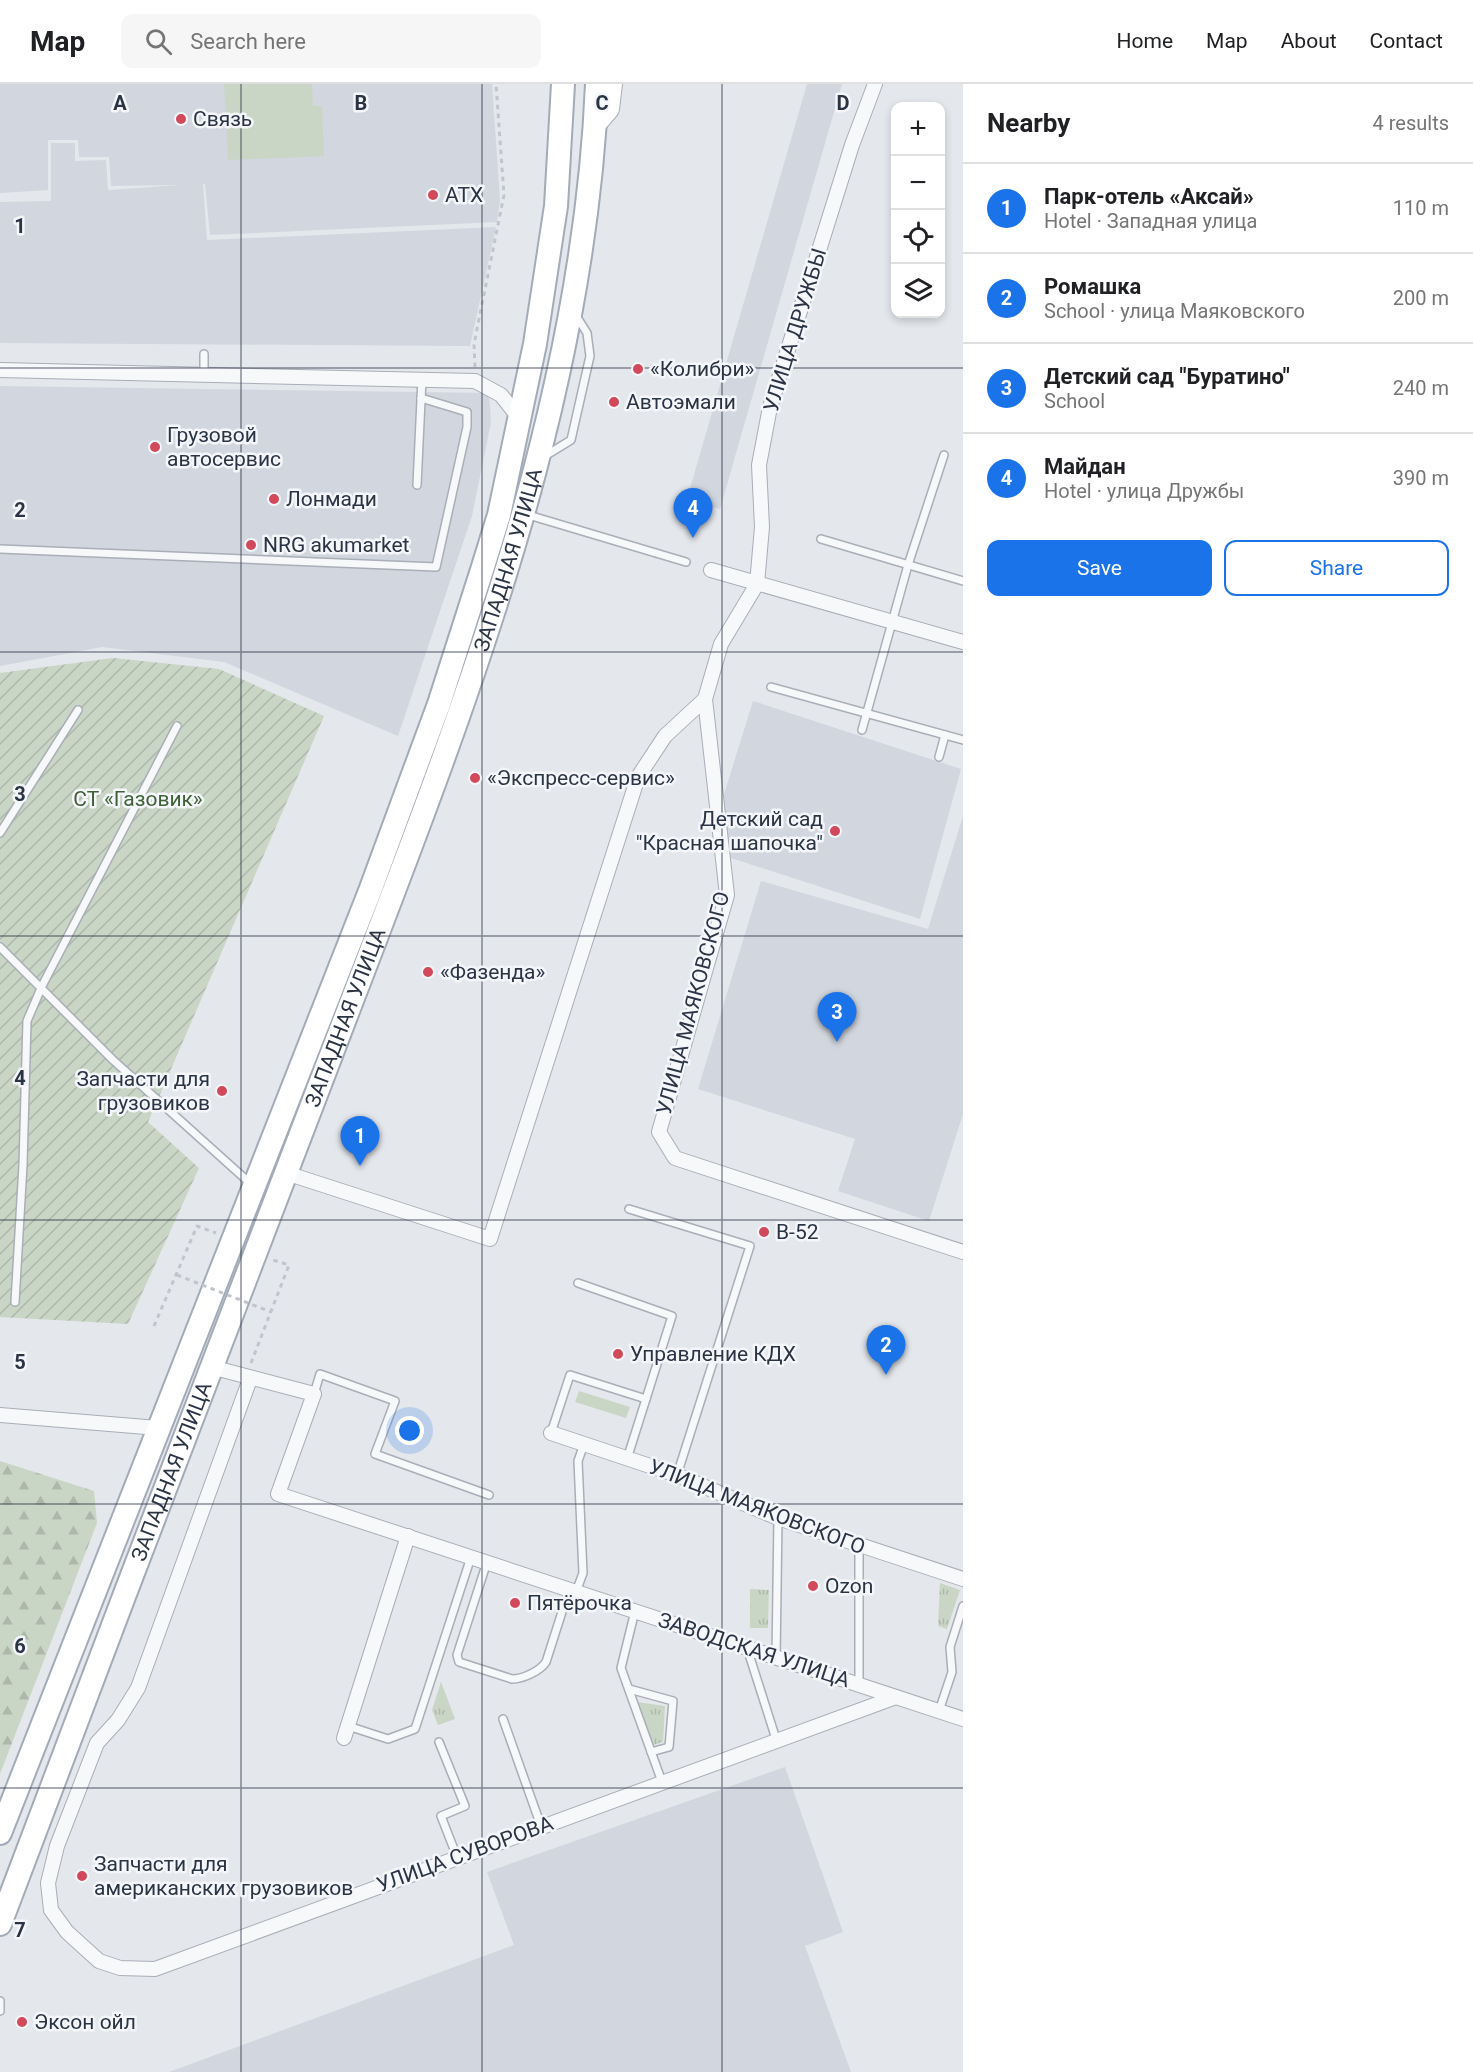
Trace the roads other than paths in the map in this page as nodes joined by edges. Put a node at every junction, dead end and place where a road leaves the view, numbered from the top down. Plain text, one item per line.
1 (563, 84) edge
2 (597, 84) edge
3 (612, 84) edge
4 (875, 84) edge
5 (596, 124) junction
6 (204, 354) dead end
7 (0, 370) edge
8 (204, 374) junction
9 (422, 379) junction
10 (421, 398) junction
11 (519, 418) junction
12 (944, 455) dead end
13 (417, 485) dead end
14 (525, 514) junction
15 (821, 539) dead end
16 (0, 549) edge
17 (686, 562) dead end
18 (908, 565) junction
19 (711, 570) dead end
20 (963, 580) edge
21 (757, 584) junction
22 (892, 622) junction
23 (963, 642) edge
24 (771, 687) dead end
25 (705, 699) junction
26 (78, 710) dead end
27 (866, 713) junction
28 (177, 726) dead end
29 (861, 730) dead end
30 (945, 735) junction
31 (963, 740) edge
32 (939, 757) dead end
33 (0, 832) edge
34 (0, 946) edge
35 (42, 986) junction
36 (286, 1173) junction
37 (255, 1188) junction
38 (629, 1209) dead end
39 (963, 1252) edge
40 (578, 1283) dead end
41 (15, 1302) dead end
42 (211, 1367) junction
43 (250, 1379) junction
44 (314, 1394) junction
45 (646, 1399) junction
46 (0, 1415) edge
47 (158, 1428) junction
48 (551, 1433) joint
49 (584, 1444) junction
50 (627, 1459) junction
51 (677, 1475) junction
52 (489, 1495) dead end
53 (778, 1518) junction
54 (408, 1536) junction
55 (859, 1546) junction
56 (471, 1557) junction
57 (487, 1562) junction
58 (963, 1579) edge
59 (573, 1591) junction
60 (963, 1606) edge
61 (635, 1611) junction
62 (747, 1648) junction
63 (776, 1658) junction
64 (859, 1685) junction
65 (628, 1689) junction
66 (896, 1697) junction
67 (939, 1711) junction
68 (503, 1719) dead end
69 (963, 1719) edge
70 (346, 1732) joint
71 (776, 1739) junction
72 (439, 1742) dead end
73 (651, 1752) junction
74 (662, 1782) junction
75 (541, 1826) junction
76 (0, 1833) edge
77 (457, 1857) junction
78 (51, 1910) joint
79 (0, 1924) edge
80 (0, 2001) edge
81 (0, 2011) edge

1 - 11 main road, ЗАПАДНАЯ УЛИЦА
2 - 5 main road, ЗАПАДНАЯ УЛИЦА
3 - 5 street
4 - 21 street, УЛИЦА ДРУЖБЫ
5 - 14 main road, ЗАПАДНАЯ УЛИЦА
6 - 8 lane
7 - 8 street
8 - 9 street
9 - 10 lane
9 - 11 street
10 - 13 lane
10 - 16 lane
11 - 37 main road, ЗАПАДНАЯ УЛИЦА
12 - 18 lane
14 - 17 lane
14 - 36 main road, ЗАПАДНАЯ УЛИЦА
15 - 18 lane
18 - 20 lane
18 - 22 lane
19 - 21 street
21 - 22 street
21 - 25 street, УЛИЦА ДРУЖБЫ
22 - 23 street
22 - 27 lane
24 - 27 lane
25 - 36 street
25 - 39 street, УЛИЦА МАЯКОВСКОГО
26 - 33 lane
27 - 29 lane
27 - 30 lane
28 - 35 lane
30 - 31 lane
30 - 32 lane
34 - 35 lane
35 - 37 lane
35 - 41 lane
36 - 42 main road, ЗАПАДНАЯ УЛИЦА
37 - 47 main road, ЗАПАДНАЯ УЛИЦА
38 - 51 lane
40 - 45 lane
42 - 43 street
42 - 79 main road, ЗАПАДНАЯ УЛИЦА
43 - 44 street
43 - 78 street, ЗАПАДНАЯ УЛИЦА
44 - 52 lane
44 - 54 street, ЗАВОДСКАЯ УЛИЦА
45 - 48 lane
45 - 50 lane
46 - 47 street
47 - 76 main road, ЗАПАДНАЯ УЛИЦА
48 - 49 street, УЛИЦА МАЯКОВСКОГО
49 - 50 street, УЛИЦА МАЯКОВСКОГО
49 - 59 lane
50 - 51 street, УЛИЦА МАЯКОВСКОГО
51 - 53 street, УЛИЦА МАЯКОВСКОГО
53 - 55 street, УЛИЦА МАЯКОВСКОГО
53 - 63 lane
54 - 56 street, ЗАВОДСКАЯ УЛИЦА
54 - 70 street
55 - 58 street, УЛИЦА МАЯКОВСКОГО
55 - 64 lane
56 - 57 street, ЗАВОДСКАЯ УЛИЦА
56 - 70 lane
57 - 59 street, ЗАВОДСКАЯ УЛИЦА
57 - 59 lane
59 - 61 street, ЗАВОДСКАЯ УЛИЦА
60 - 67 lane
61 - 62 street, ЗАВОДСКАЯ УЛИЦА
61 - 65 lane
62 - 63 street, ЗАВОДСКАЯ УЛИЦА
62 - 71 lane
63 - 64 street, ЗАВОДСКАЯ УЛИЦА
64 - 66 street, ЗАВОДСКАЯ УЛИЦА
65 - 73 lane
65 - 73 lane
66 - 67 street, ЗАВОДСКАЯ УЛИЦА
66 - 71 street, УЛИЦА СУВОРОВА
67 - 69 street, ЗАВОДСКАЯ УЛИЦА
68 - 75 lane
71 - 74 street, УЛИЦА СУВОРОВА
72 - 77 lane
73 - 74 lane
74 - 75 street, УЛИЦА СУВОРОВА
75 - 77 street, УЛИЦА СУВОРОВА
77 - 78 street, УЛИЦА СУВОРОВА
80 - 81 lane

